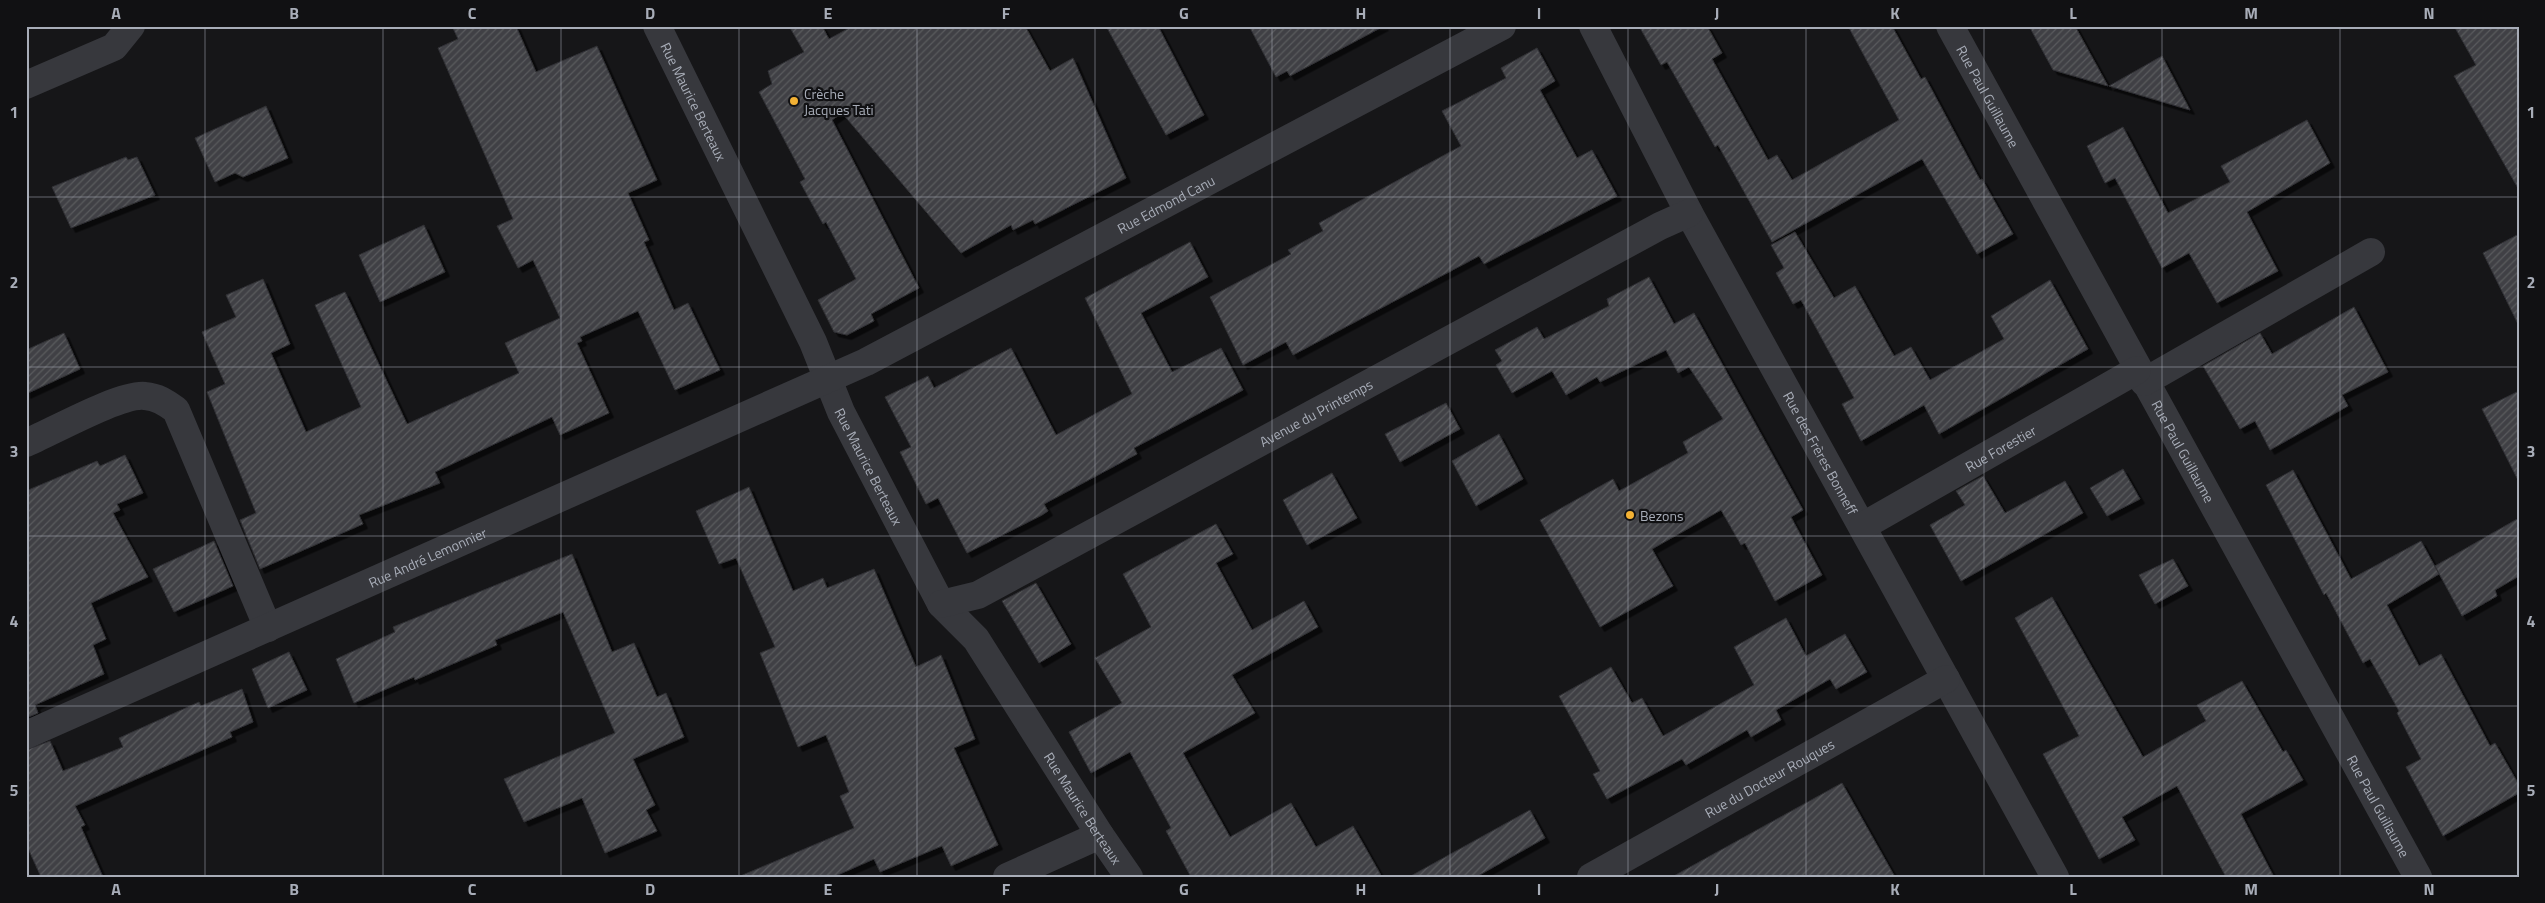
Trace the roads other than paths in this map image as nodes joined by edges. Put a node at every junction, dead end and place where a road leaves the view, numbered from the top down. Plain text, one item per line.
1 (131, 26) edge
2 (657, 26) edge
3 (1502, 26) edge
4 (1592, 26) edge
5 (1950, 26) edge
6 (26, 86) edge
7 (1689, 213) junction
8 (2371, 252) dead end
9 (2140, 376) junction
10 (828, 380) junction
11 (26, 443) edge
12 (1863, 526) junction
13 (941, 604) junction
14 (268, 628) junction
15 (1946, 679) junction
16 (26, 735) edge
17 (1100, 835) junction
18 (1007, 877) edge
19 (1129, 877) edge
20 (1590, 877) edge
21 (2055, 877) edge
22 (2418, 877) edge

1 - 6 street
2 - 10 street, Rue Maurice Berteaux
3 - 10 street, Rue Edmond Canu
4 - 7 street, Rue des Frères Bonneff
5 - 9 street, Rue Paul Guillaume
7 - 12 street, Rue des Frères Bonneff
7 - 13 street, Avenue du Printemps
8 - 9 street, Rue Forestier
9 - 12 street, Rue Forestier
9 - 22 street, Rue Paul Guillaume
10 - 13 street, Rue Maurice Berteaux
10 - 14 street, Rue André Lemonnier
11 - 14 street
12 - 15 street, Rue des Frères Bonneff
13 - 17 street, Rue Maurice Berteaux
14 - 16 street, Rue André Lemonnier
15 - 20 street, Rue du Docteur Rouques
15 - 21 street, Rue des Frères Bonneff
17 - 18 street
17 - 19 street, Rue Maurice Berteaux

